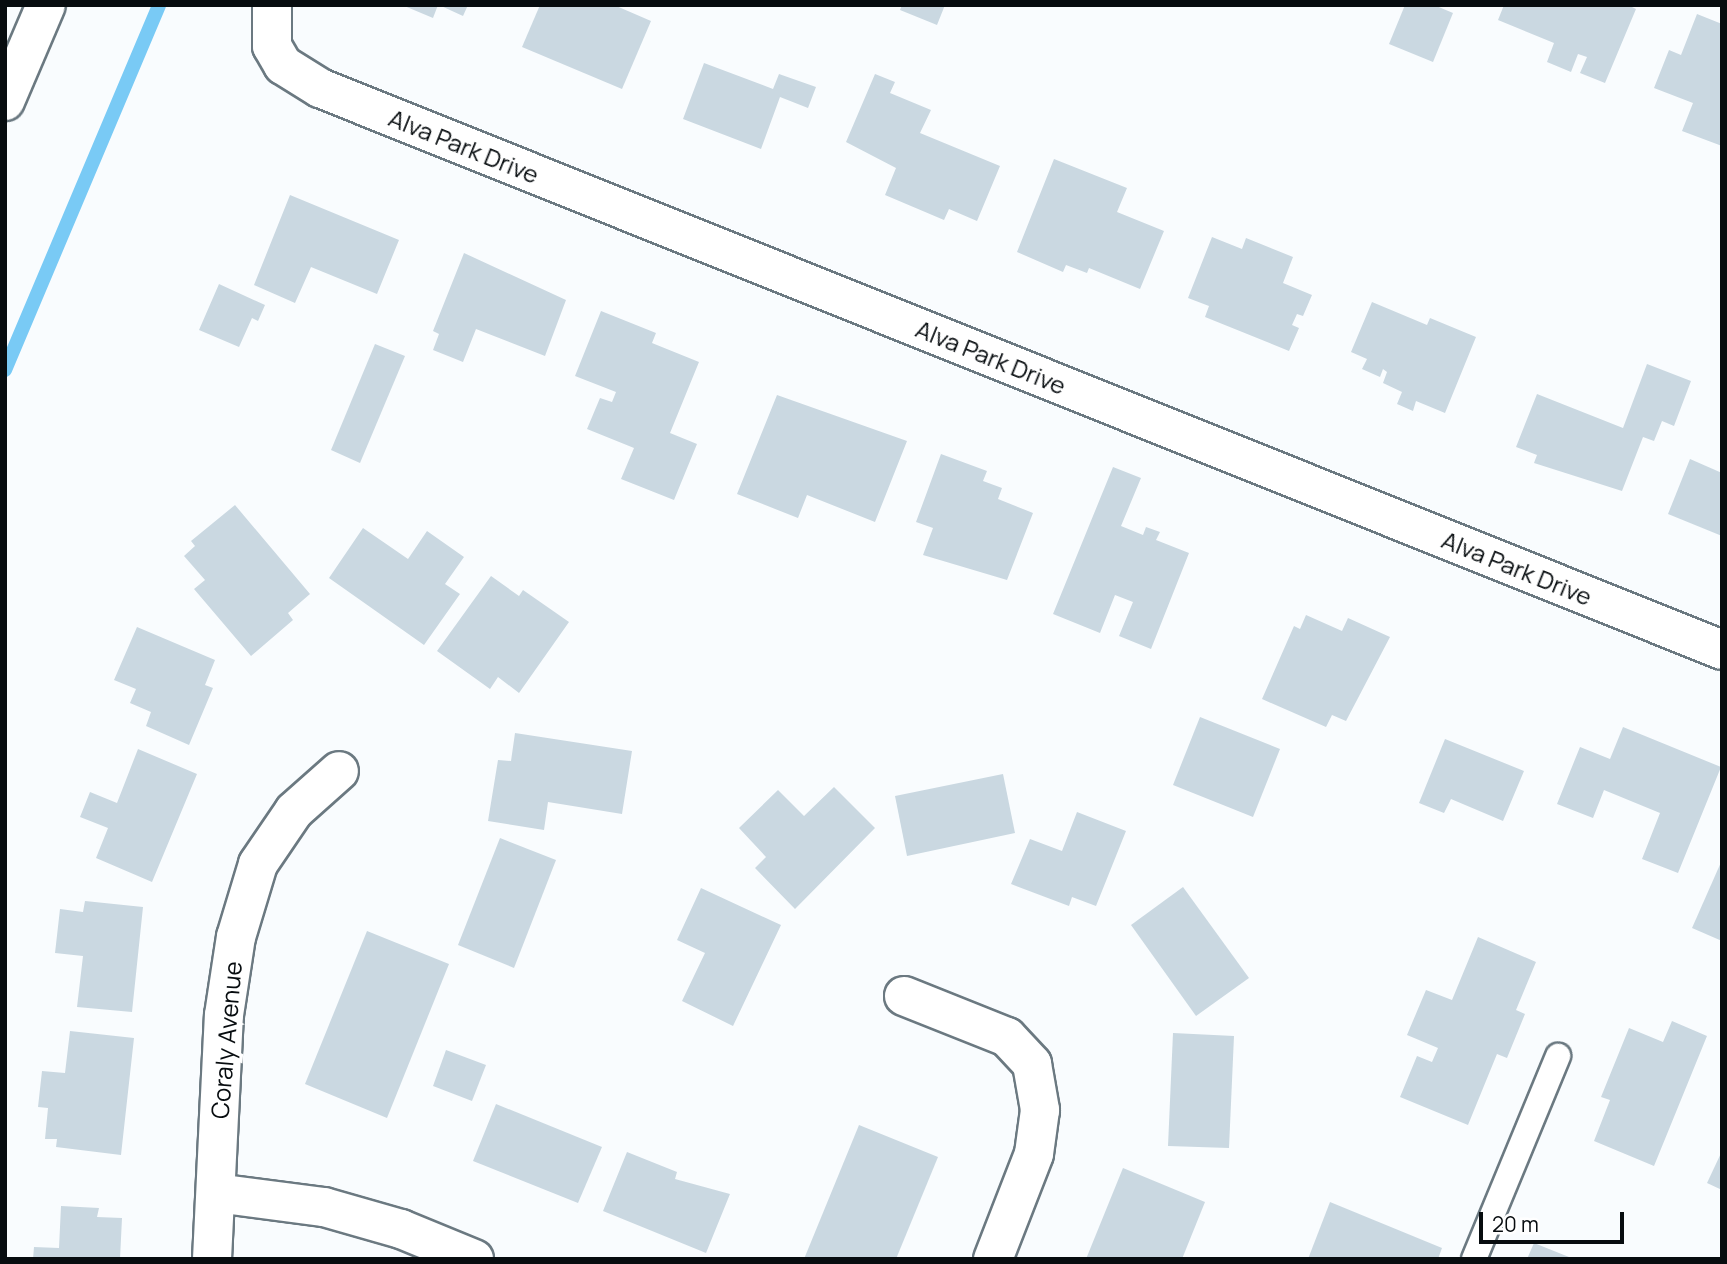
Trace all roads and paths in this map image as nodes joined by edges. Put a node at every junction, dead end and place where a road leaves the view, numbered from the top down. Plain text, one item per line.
1 (46, 5) edge
2 (272, 5) edge
3 (5, 101) edge
4 (1722, 650) edge
5 (339, 771) dead end
6 (904, 996) dead end
7 (1558, 1056) dead end
8 (216, 1193) junction
9 (212, 1259) edge
10 (474, 1259) edge
11 (993, 1259) edge
12 (1474, 1259) edge

1 - 3 street
2 - 4 street, Alva Park Drive
5 - 8 street, Coraly Avenue
6 - 11 street
7 - 12 lane
8 - 9 street, Coraly Avenue
8 - 10 street

